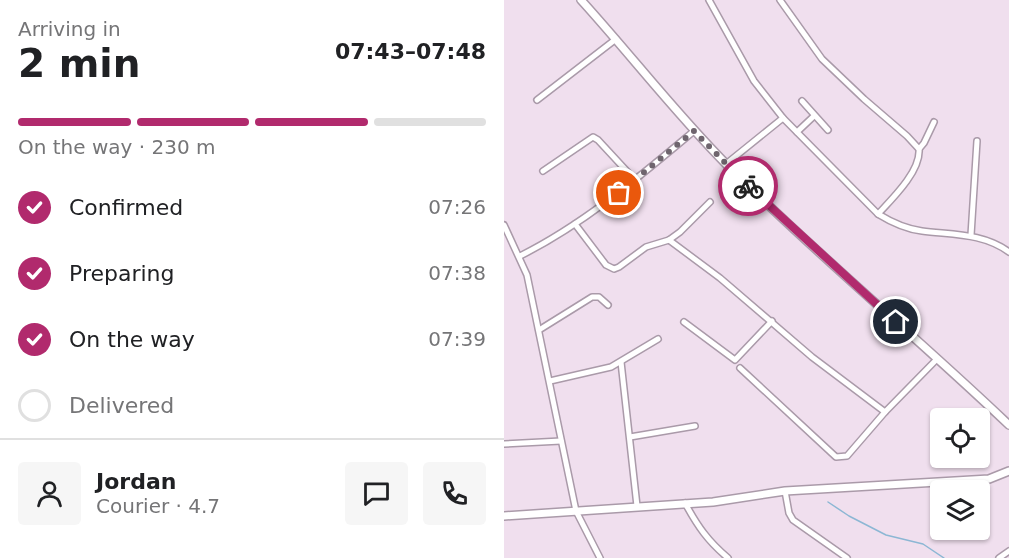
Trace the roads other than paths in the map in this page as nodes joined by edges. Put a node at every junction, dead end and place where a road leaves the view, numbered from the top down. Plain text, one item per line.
1 (581, 0) edge
2 (709, 0) edge
3 (780, 0) edge
4 (616, 39) junction
5 (537, 100) dead end
6 (802, 101) dead end
7 (814, 116) junction
8 (783, 118) junction
9 (934, 122) dead end
10 (828, 130) dead end
11 (694, 131) junction
12 (797, 132) junction
13 (977, 141) dead end
14 (919, 149) junction
15 (726, 164) junction
16 (543, 171) dead end
17 (635, 180) junction
18 (710, 202) dead end
19 (878, 214) junction
20 (575, 224) junction
21 (504, 225) edge
22 (970, 235) junction
23 (669, 240) junction
24 (1009, 252) edge
25 (520, 256) junction
26 (608, 305) dead end
27 (772, 321) junction
28 (684, 322) dead end
29 (539, 330) junction
30 (658, 339) dead end
31 (937, 359) junction
32 (621, 362) junction
33 (740, 368) dead end
34 (550, 381) junction
35 (885, 412) junction
36 (1009, 425) edge
37 (695, 426) dead end
38 (630, 437) junction
39 (561, 441) junction
40 (504, 444) edge
41 (1009, 471) edge
42 (785, 491) junction
43 (685, 503) junction
44 (637, 506) junction
45 (576, 511) junction
46 (504, 516) edge
47 (1009, 550) edge
48 (600, 558) edge
49 (728, 558) edge
50 (847, 558) edge
51 (999, 558) edge

1 - 4 main road
2 - 8 street
3 - 14 street
4 - 5 street
4 - 11 main road
6 - 7 street
7 - 10 street
7 - 12 street
8 - 12 street
8 - 15 street
9 - 14 street
11 - 15 main road
11 - 17 street
12 - 19 street
13 - 22 street
14 - 19 street
15 - 31 main road
16 - 17 street
17 - 20 street
18 - 23 street
19 - 22 street
20 - 23 street
20 - 25 street
21 - 25 street
22 - 24 street
23 - 27 street
25 - 29 street
26 - 29 street
27 - 28 street
27 - 35 street
29 - 34 street
30 - 32 street
31 - 35 street
31 - 36 main road
32 - 34 street
32 - 38 street
33 - 35 street
34 - 39 street
37 - 38 street
38 - 44 street
39 - 40 street
39 - 45 street
41 - 42 main road
42 - 43 main road
42 - 50 street
43 - 44 main road
43 - 49 street
44 - 45 main road
45 - 46 main road
45 - 48 street
47 - 51 street

